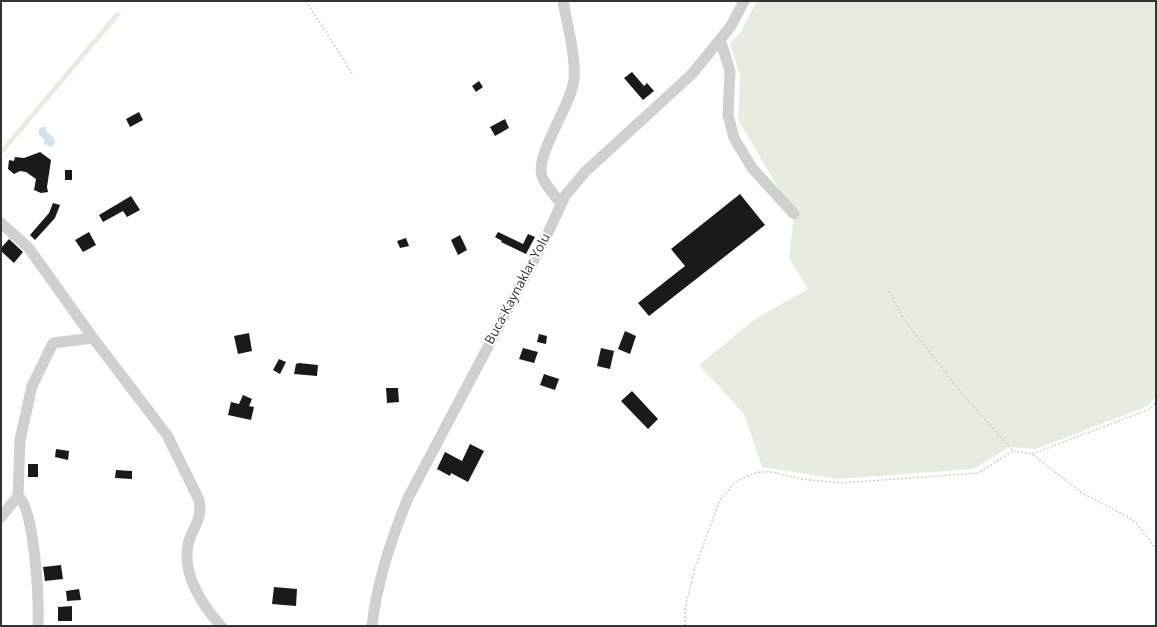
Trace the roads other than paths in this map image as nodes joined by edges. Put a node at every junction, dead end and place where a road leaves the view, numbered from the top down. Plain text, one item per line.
1 (563, 1) edge
2 (744, 1) edge
3 (720, 39) junction
4 (561, 204) junction
5 (794, 214) dead end
6 (1, 223) edge
7 (93, 338) junction
8 (18, 496) junction
9 (1, 517) edge
10 (38, 626) edge
11 (221, 626) edge
12 (372, 626) edge

1 - 4 street
2 - 3 street, Buca-Kaynaklar Yolu
3 - 4 street, Buca-Kaynaklar Yolu
3 - 5 street
4 - 12 street, Buca-Kaynaklar Yolu
6 - 7 street
7 - 8 street
7 - 11 street
8 - 9 street
8 - 10 street

